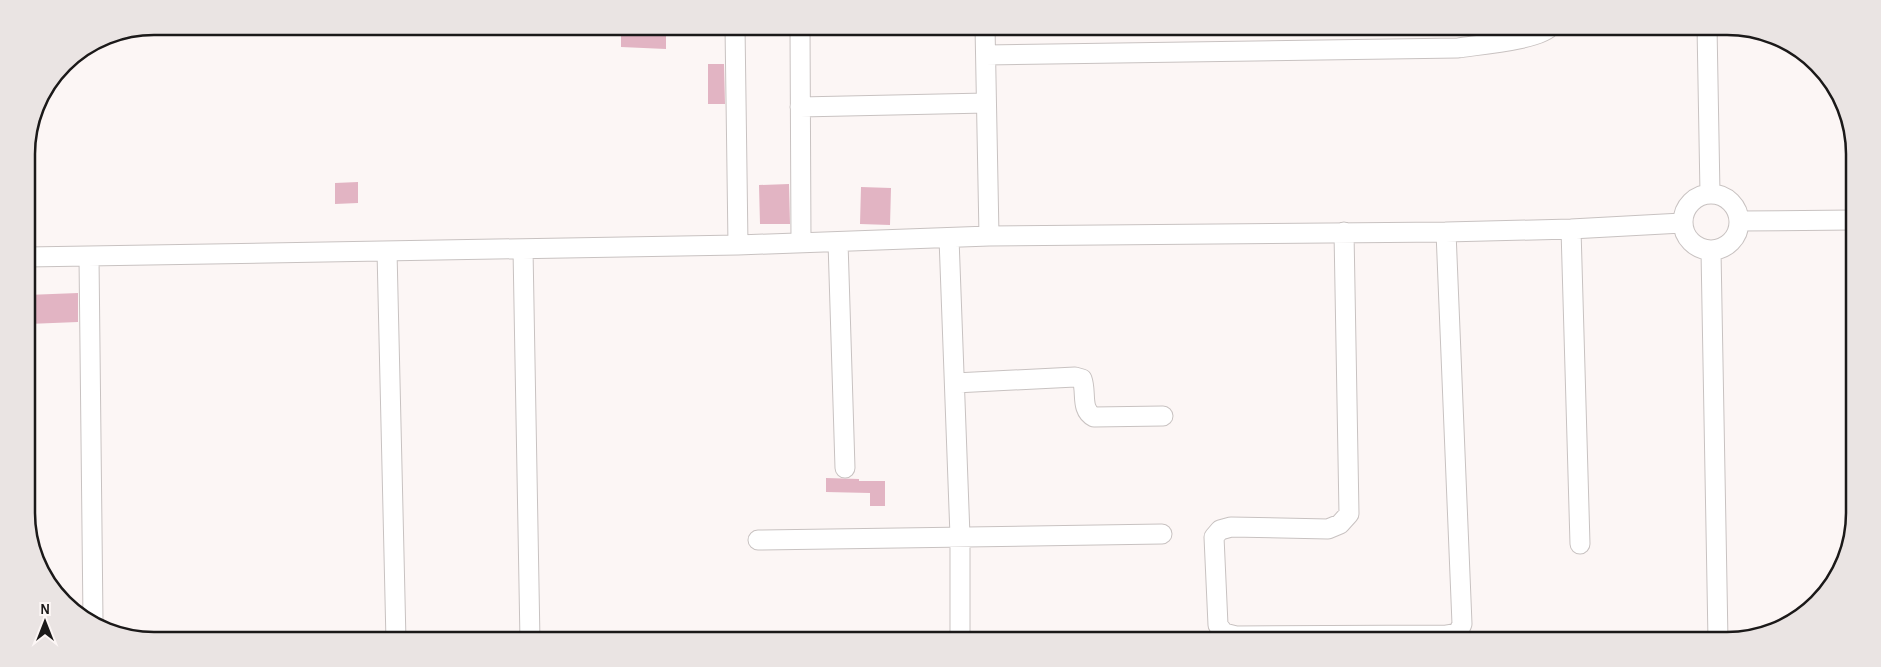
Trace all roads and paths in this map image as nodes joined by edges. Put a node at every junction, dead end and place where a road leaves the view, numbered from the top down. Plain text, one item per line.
1 (735, 35) edge
2 (800, 35) edge
3 (985, 35) edge
4 (1534, 35) edge
5 (1707, 35) edge
6 (986, 55) junction
7 (986, 103) junction
8 (800, 107) junction
9 (1710, 194) junction
10 (1739, 220) junction
11 (1846, 220) edge
12 (1682, 223) junction
13 (1571, 229) junction
14 (1344, 232) junction
15 (1446, 232) junction
16 (989, 236) junction
17 (949, 238) junction
18 (801, 242) junction
19 (838, 242) junction
20 (738, 245) junction
21 (523, 249) junction
22 (387, 251) junction
23 (1711, 251) junction
24 (89, 257) junction
25 (35, 258) edge
26 (955, 383) junction
27 (1163, 416) dead end
28 (845, 468) dead end
29 (1162, 534) dead end
30 (960, 536) junction
31 (758, 540) dead end
32 (1580, 544) dead end
33 (93, 615) edge
34 (396, 632) edge
35 (530, 632) edge
36 (960, 632) edge
37 (1223, 632) edge
38 (1458, 632) edge
39 (1718, 632) edge

1 - 20 street
2 - 8 street
3 - 6 street
4 - 6 street
5 - 9 street
6 - 7 street
7 - 8 street
7 - 16 street
8 - 18 street
9 - 10 street
9 - 12 street
10 - 11 street
10 - 23 street
12 - 13 street
12 - 23 street
13 - 15 street
13 - 32 street
14 - 15 street
14 - 16 street
14 - 37 street
15 - 38 street
16 - 17 street
17 - 19 street
17 - 26 street
18 - 19 street
18 - 20 street
19 - 28 street
20 - 21 street
21 - 22 street
21 - 35 street
22 - 24 street
22 - 34 street
23 - 39 street
24 - 25 street
24 - 33 street
26 - 27 street
26 - 30 street
29 - 30 street
30 - 31 street
30 - 36 street

